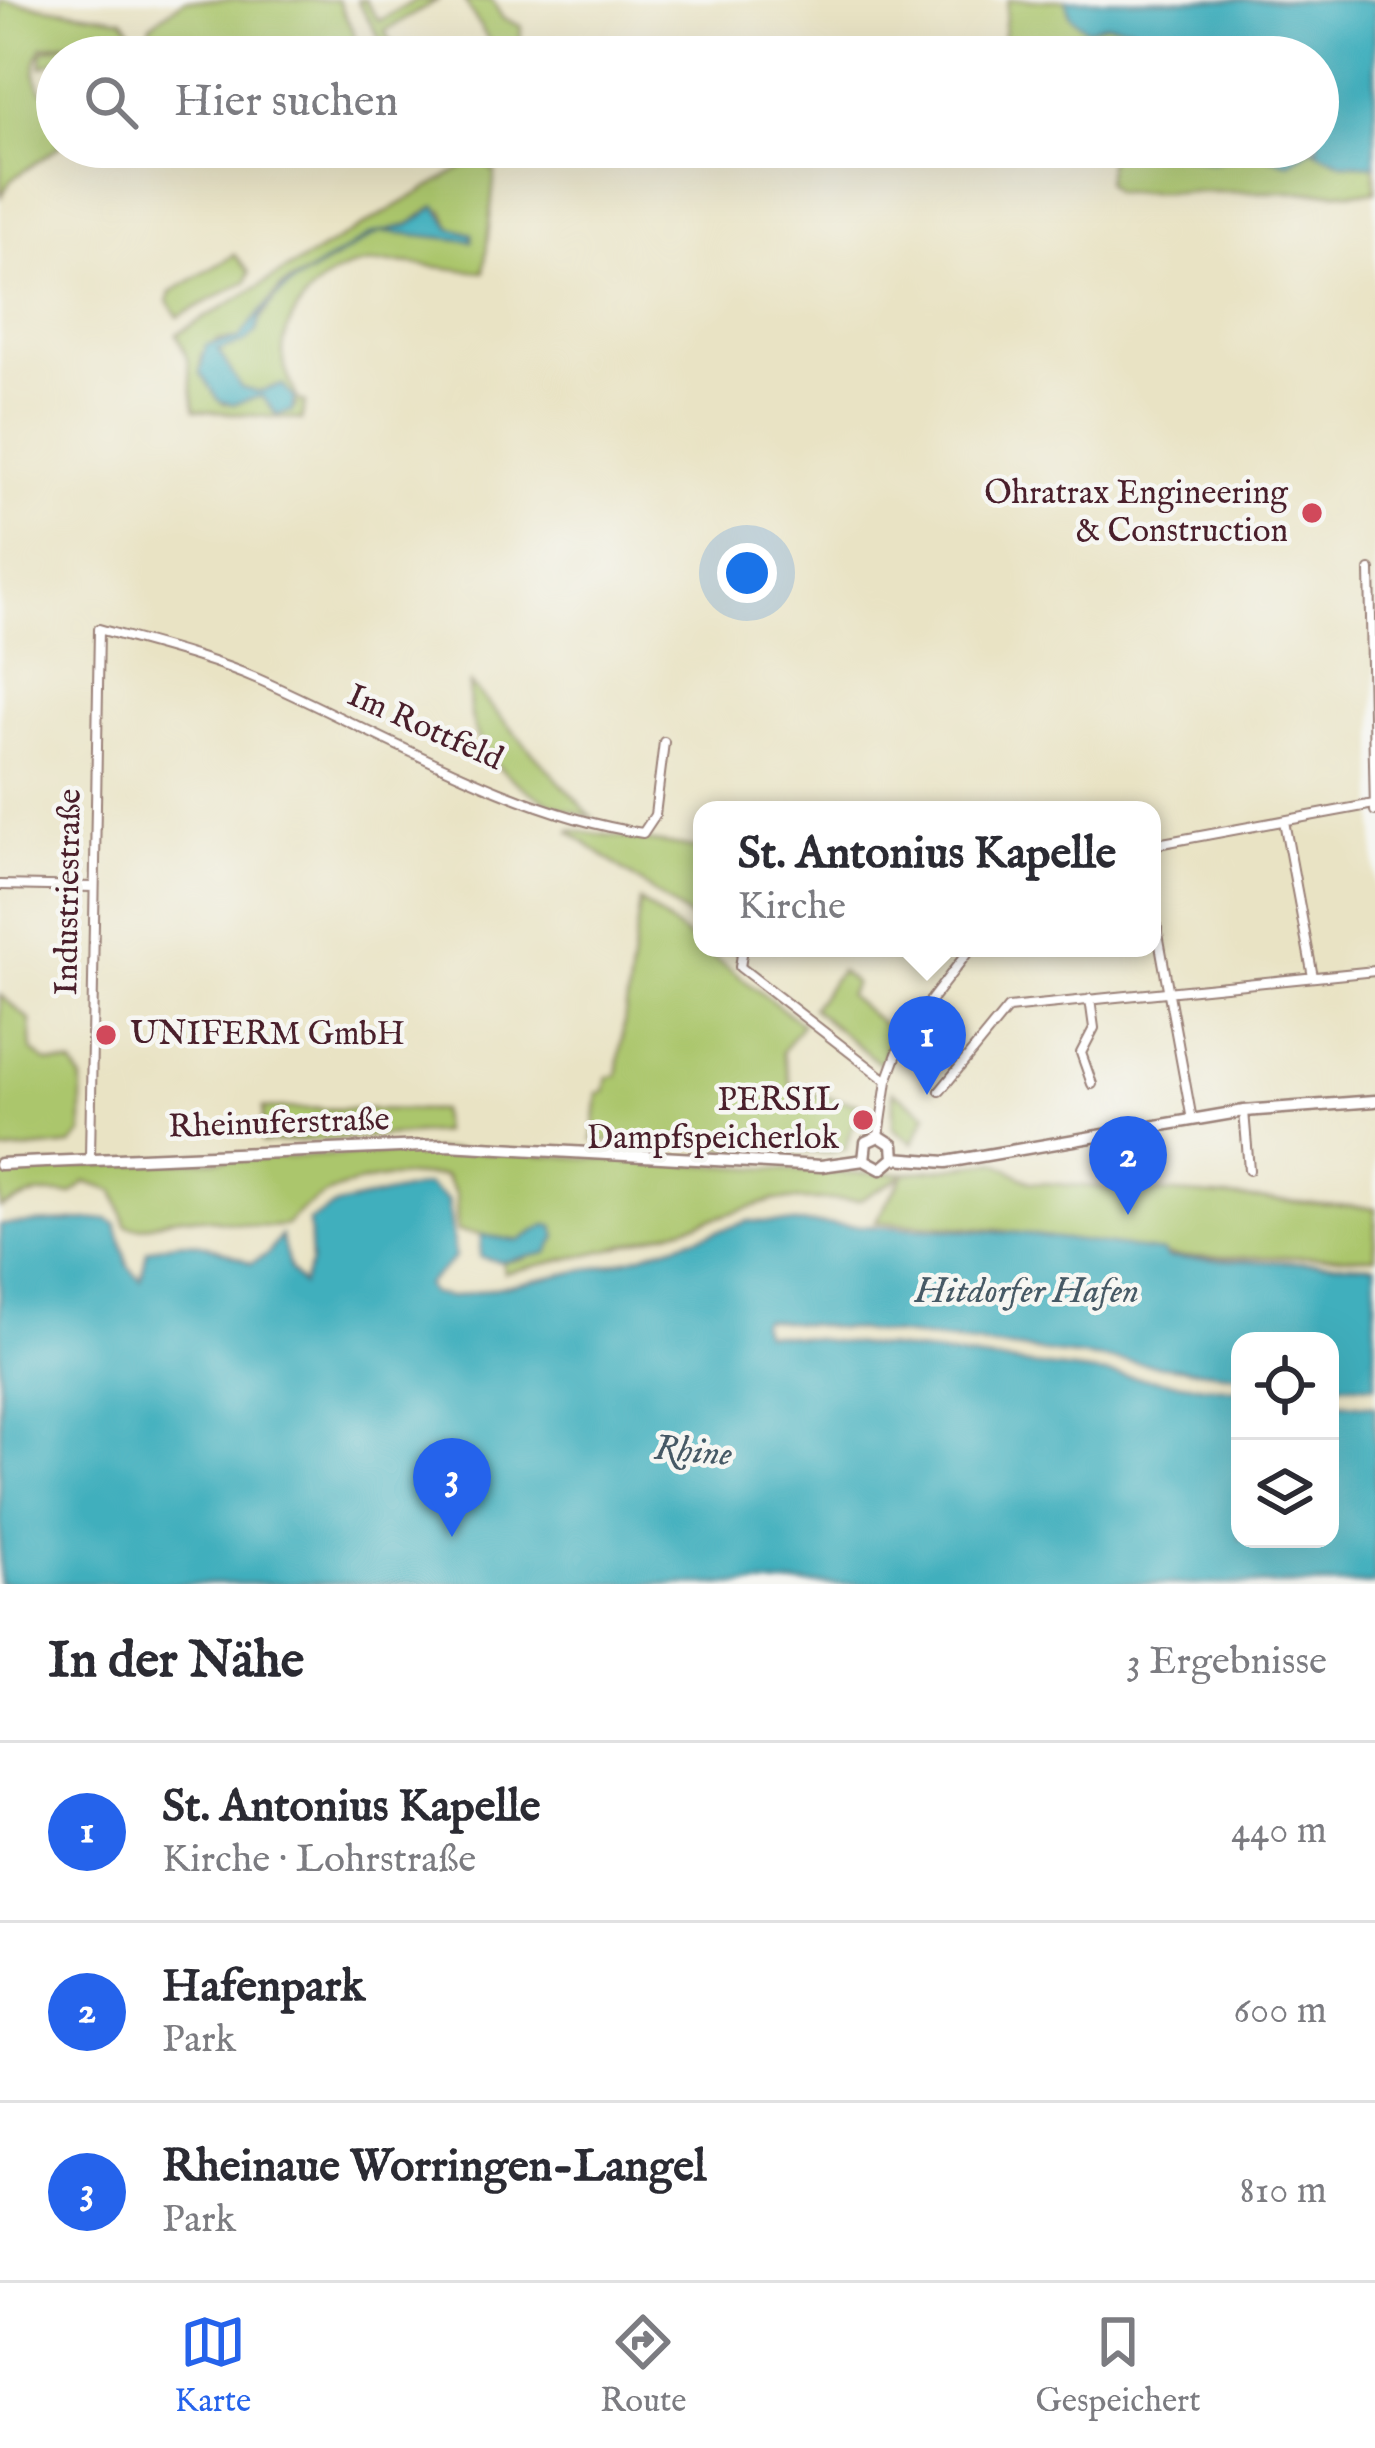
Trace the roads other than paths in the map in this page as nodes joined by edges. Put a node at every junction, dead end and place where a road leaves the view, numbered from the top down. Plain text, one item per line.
1 (1370, 570) dead end
2 (1373, 619) edge
3 (99, 628) joint
4 (664, 742) dead end
5 (1375, 806) edge
6 (1284, 821) junction
7 (1161, 843) edge
8 (0, 885) edge
9 (94, 887) junction
10 (1161, 953) edge
11 (741, 957) edge
12 (963, 957) edge
13 (1375, 971) edge
14 (1313, 977) junction
15 (1168, 992) junction
16 (1090, 999) junction
17 (887, 1081) junction
18 (1091, 1084) dead end
19 (940, 1091) dead end
20 (1375, 1101) edge
21 (1244, 1112) junction
22 (1192, 1120) junction
23 (879, 1136) junction
24 (91, 1157) junction
25 (894, 1158) junction
26 (864, 1160) junction
27 (0, 1164) edge
28 (1249, 1170) dead end

1 - 2 street
2 - 5 street
3 - 4 street, Im Rottfeld
3 - 9 street, Industriestraße
5 - 6 street
6 - 7 street
6 - 14 street
8 - 9 street
9 - 24 street, Industriestraße
10 - 15 street
11 - 17 street
12 - 17 street
13 - 14 street
14 - 15 street
15 - 16 street
15 - 22 street
16 - 18 street
16 - 19 street
17 - 23 street
20 - 21 street
21 - 22 street
21 - 28 street
22 - 25 street
23 - 25 street
23 - 26 street
24 - 26 street, Rheinuferstraße
24 - 27 street, Rheinuferstraße
25 - 26 street

